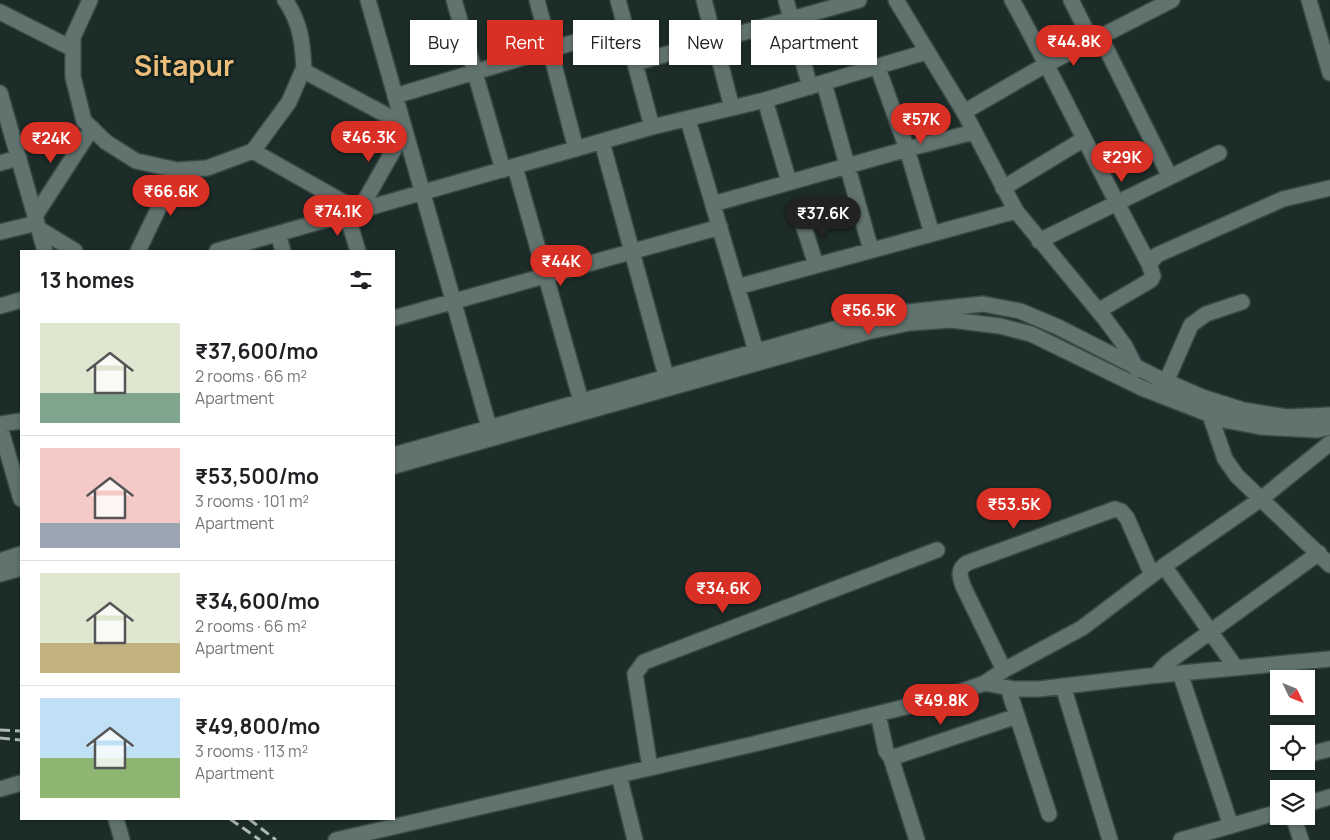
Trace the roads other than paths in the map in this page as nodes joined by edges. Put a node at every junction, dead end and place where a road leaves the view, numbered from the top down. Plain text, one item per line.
1 (90, 0) edge
2 (284, 0) edge
3 (368, 0) edge
4 (454, 0) edge
5 (537, 0) edge
6 (704, 0) edge
7 (786, 0) edge
8 (859, 0) edge
9 (1012, 0) edge
10 (1071, 0) edge
11 (1172, 0) edge
12 (1308, 0) edge
13 (621, 1) edge
14 (903, 2) edge
15 (0, 12) edge
16 (792, 18) junction
17 (542, 20) edge
18 (624, 20) edge
19 (710, 20) edge
20 (741, 33) edge
21 (1096, 38) junction
22 (73, 49) junction
23 (926, 52) junction
24 (1047, 64) junction
25 (499, 65) edge
26 (554, 65) edge
27 (636, 65) edge
28 (722, 65) edge
29 (878, 68) junction
30 (304, 71) junction
31 (475, 72) junction
32 (1330, 73) edge
33 (817, 85) junction
34 (0, 94) edge
35 (395, 96) junction
36 (764, 100) junction
37 (732, 108) junction
38 (964, 112) junction
39 (688, 120) junction
40 (404, 127) junction
41 (652, 127) junction
42 (92, 128) junction
43 (974, 132) junction
44 (1084, 139) junction
45 (602, 142) junction
46 (576, 149) junction
47 (906, 149) junction
48 (253, 151) junction
49 (1219, 153) dead end
50 (19, 158) junction
51 (0, 163) edge
52 (847, 166) junction
53 (509, 169) junction
54 (177, 170) junction
55 (1170, 176) junction
56 (789, 182) junction
57 (1003, 188) junction
58 (1330, 188) edge
59 (424, 194) junction
60 (1116, 203) junction
61 (713, 204) junction
62 (1016, 211) junction
63 (353, 213) junction
64 (802, 221) dead end
65 (37, 223) junction
66 (720, 227) junction
67 (0, 232) edge
68 (278, 234) junction
69 (932, 234) junction
70 (1039, 241) junction
71 (45, 250) edge
72 (74, 250) edge
73 (138, 250) edge
74 (221, 250) edge
75 (282, 250) edge
76 (358, 250) edge
77 (871, 250) junction
78 (632, 251) junction
79 (1149, 264) junction
80 (816, 266) junction
81 (546, 276) junction
82 (737, 287) junction
83 (20, 300) edge
84 (454, 301) junction
85 (1242, 302) dead end
86 (0, 306) edge
87 (1098, 311) junction
88 (395, 318) edge
89 (756, 351) junction
90 (1137, 368) junction
91 (666, 376) junction
92 (1142, 388) junction
93 (1164, 388) junction
94 (581, 401) junction
95 (1210, 407) junction
96 (1330, 415) edge
97 (20, 420) edge
98 (0, 426) edge
99 (489, 427) junction
100 (1330, 427) edge
101 (1327, 448) edge
102 (395, 455) edge
103 (395, 455) edge
104 (20, 496) edge
105 (1261, 499) junction
106 (937, 550) dead end
107 (1319, 553) junction
108 (20, 554) edge
109 (0, 560) edge
110 (1330, 565) edge
111 (20, 568) edge
112 (1158, 571) junction
113 (0, 574) edge
114 (1211, 632) junction
115 (1330, 659) edge
116 (1236, 668) junction
117 (1004, 670) junction
118 (1180, 673) junction
119 (1156, 675) junction
120 (985, 683) junction
121 (1063, 686) junction
122 (1008, 688) junction
123 (878, 714) junction
124 (1017, 716) junction
125 (1330, 749) edge
126 (1315, 753) edge
127 (892, 758) junction
128 (650, 768) junction
129 (619, 776) junction
130 (20, 783) edge
131 (0, 788) edge
132 (1330, 798) edge
133 (1315, 802) edge
134 (1049, 814) dead end
135 (1270, 815) edge
136 (116, 820) edge
137 (1297, 825) edge
138 (1231, 826) junction
139 (122, 840) edge
140 (336, 840) edge
141 (635, 840) edge
142 (917, 840) edge
143 (1110, 840) edge
144 (1181, 840) edge
145 (1301, 840) edge

1 - 22 street
2 - 30 street
3 - 35 street
4 - 31 street
5 - 17 street
6 - 19 street
7 - 16 street
8 - 16 street
9 - 24 street
10 - 21 street
11 - 21 street
12 - 32 street
13 - 18 street
14 - 23 street
15 - 22 street
16 - 20 street
16 - 33 street
21 - 24 street
21 - 55 street
22 - 42 street
23 - 29 street
23 - 38 street
24 - 38 street
24 - 44 street
25 - 31 street
26 - 46 street
27 - 41 street
28 - 37 street
29 - 33 street
29 - 47 street
30 - 40 street
30 - 48 street
31 - 35 street
31 - 53 street
33 - 36 street
33 - 52 street
34 - 50 street
35 - 40 street
36 - 37 street
36 - 56 street
37 - 39 street
38 - 43 street
39 - 41 street
39 - 61 street
40 - 59 street
40 - 63 street
41 - 45 street
42 - 54 street
42 - 65 street
43 - 47 street
43 - 57 street
44 - 57 street
44 - 60 street
45 - 46 street
45 - 78 street
46 - 53 street
47 - 52 street
47 - 69 street
48 - 54 street
48 - 63 street
49 - 55 street
50 - 51 street
50 - 65 street
52 - 56 street
52 - 77 street
53 - 59 street
53 - 81 street
54 - 73 street
55 - 60 street
56 - 61 street
57 - 62 street
58 - 79 street
59 - 63 street
59 - 84 street
60 - 70 street
60 - 79 street
61 - 66 street
62 - 69 street
62 - 70 street
63 - 68 street
63 - 76 street
64 - 80 street
65 - 67 street
65 - 71 street
65 - 72 street
66 - 78 street
66 - 82 street
68 - 74 street
68 - 75 street
69 - 77 street
70 - 87 street
77 - 80 street
78 - 81 street
78 - 91 street
79 - 87 street
80 - 82 street
81 - 84 street
81 - 94 street
82 - 89 street
83 - 86 street
84 - 88 street
84 - 99 street
85 - 93 street
87 - 90 street
89 - 90 street
89 - 91 street
90 - 92 street
90 - 93 street
91 - 94 street
92 - 93 street
92 - 103 street
93 - 95 street
94 - 99 street
95 - 96 street
95 - 100 street
95 - 105 street
97 - 98 street
98 - 104 street
99 - 102 street
101 - 105 street
105 - 107 street
105 - 112 street
106 - 128 street
107 - 110 street
107 - 114 street
108 - 109 street
111 - 113 street
112 - 114 street
112 - 117 street
112 - 117 street
114 - 116 street
114 - 119 street
115 - 116 street
116 - 118 street
117 - 120 street
118 - 119 street
118 - 138 street
119 - 121 street
120 - 122 street
120 - 123 street
121 - 122 street
121 - 143 street
122 - 124 street
123 - 127 street
123 - 128 street
124 - 127 street
124 - 134 street
125 - 126 street
127 - 142 street
128 - 129 street
129 - 140 street
129 - 141 street
130 - 131 street
132 - 133 street
135 - 138 street
136 - 139 street
137 - 145 street
138 - 144 street

